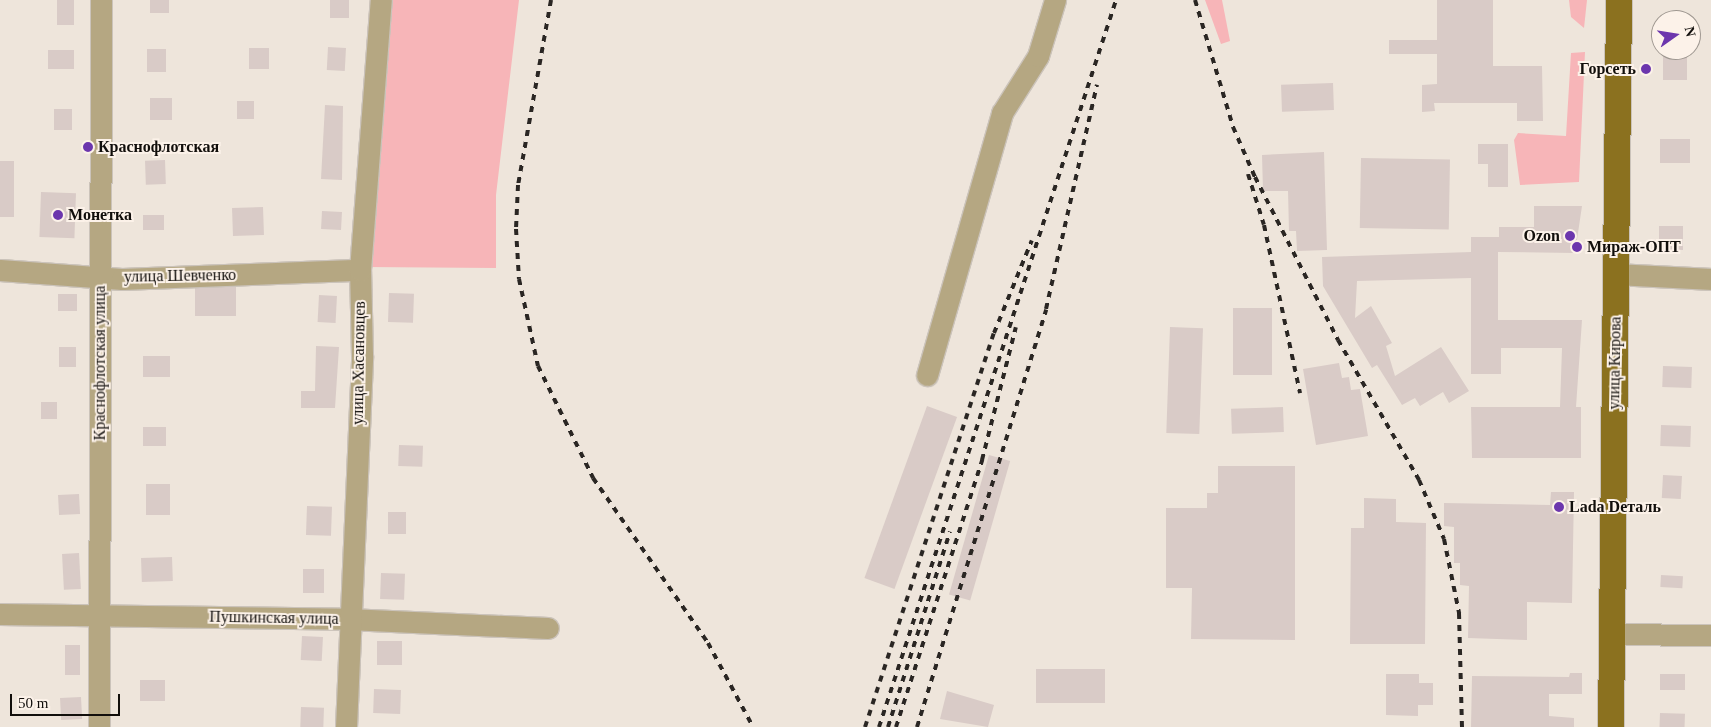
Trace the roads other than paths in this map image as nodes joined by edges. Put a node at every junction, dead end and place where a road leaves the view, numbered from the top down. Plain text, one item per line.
1 (101, 0) edge
2 (381, 0) edge
3 (1055, 0) edge
4 (1619, 0) edge
5 (0, 270) edge
6 (360, 270) junction
7 (100, 274) junction
8 (1616, 274) junction
9 (1711, 279) edge
10 (927, 375) dead end
11 (0, 614) edge
12 (99, 617) junction
13 (348, 619) junction
14 (548, 628) dead end
15 (1612, 634) junction
16 (1711, 635) edge
17 (99, 727) edge
18 (346, 727) edge
19 (1611, 727) edge

1 - 7 street, Краснофлотская улица
2 - 6 street, улица Хасановцев
3 - 10 street
4 - 8 main road, улица Кирова
5 - 7 street, улица Шевченко
6 - 7 street, улица Шевченко
6 - 13 street, улица Хасановцев
7 - 12 street, Краснофлотская улица
8 - 9 street
8 - 15 main road, улица Кирова
11 - 12 street, Пушкинская улица
12 - 13 street, Пушкинская улица
12 - 17 street, Краснофлотская улица
13 - 14 street, Пушкинская улица
13 - 18 street, улица Хасановцев
15 - 16 street
15 - 19 main road, улица Кирова

